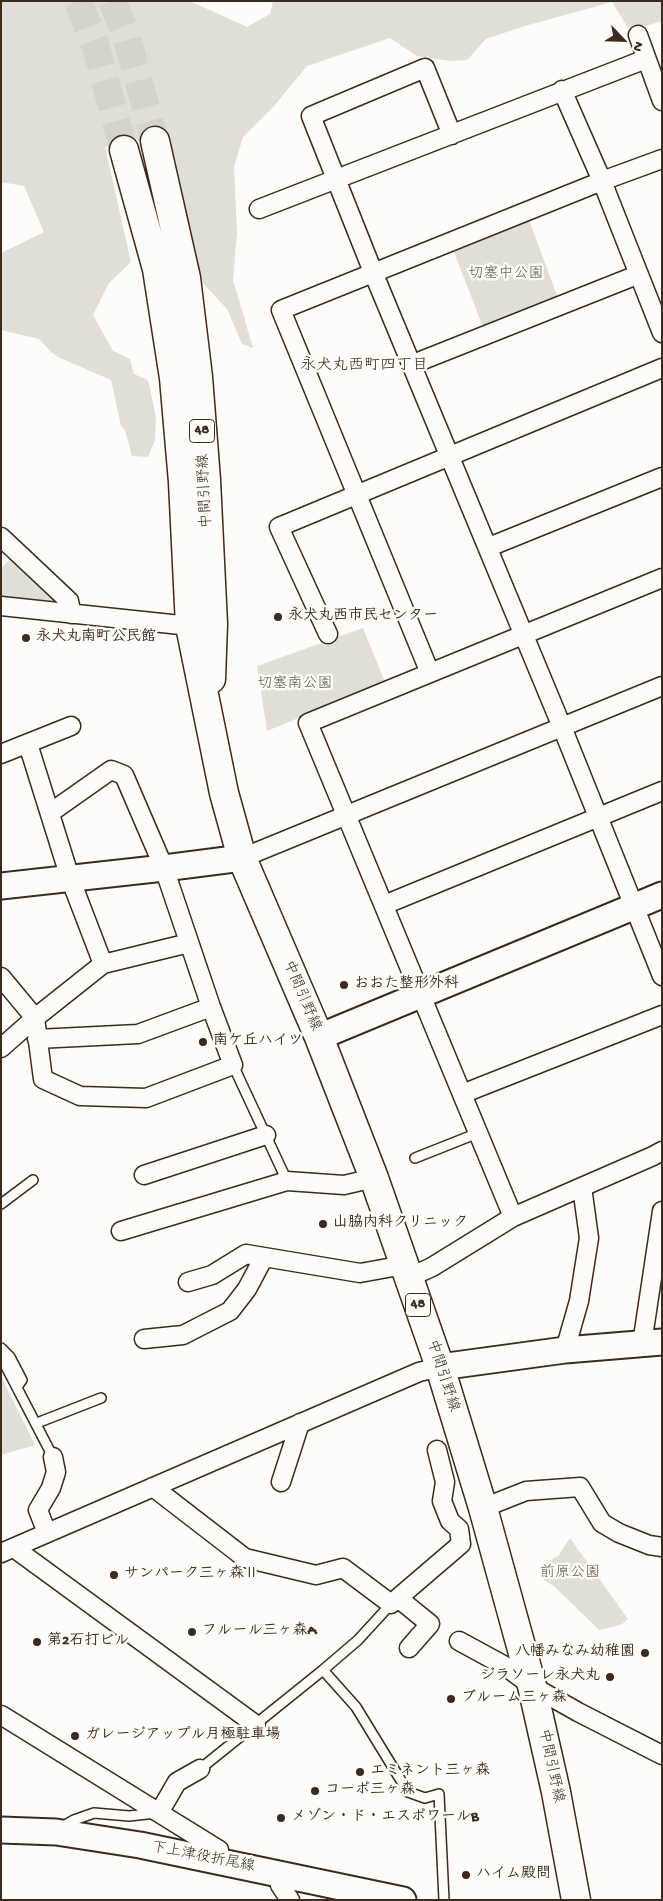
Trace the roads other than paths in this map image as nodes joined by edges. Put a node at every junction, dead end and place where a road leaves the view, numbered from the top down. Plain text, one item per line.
1 (638, 35) dead end
2 (653, 66) edge
3 (562, 90) junction
4 (662, 101) edge
5 (452, 135) junction
6 (155, 140) tunnel mouth
7 (124, 150) tunnel mouth
8 (662, 160) edge
9 (336, 180) junction
10 (602, 181) junction
11 (259, 209) dead end
12 (373, 272) junction
13 (637, 275) junction
14 (662, 333) edge
15 (412, 364) junction
16 (662, 368) edge
17 (450, 456) junction
18 (662, 477) edge
19 (358, 495) junction
20 (1, 537) edge
21 (489, 547) junction
22 (662, 578) edge
23 (1, 606) edge
24 (72, 614) junction
25 (190, 626) junction
26 (328, 634) dead end
27 (524, 634) junction
28 (430, 673) junction
29 (662, 686) edge
30 (71, 726) dead end
31 (210, 726) junction
32 (562, 727) junction
33 (28, 744) junction
34 (1, 754) edge
35 (662, 791) edge
36 (50, 813) junction
37 (346, 815) junction
38 (598, 816) junction
39 (242, 858) junction
40 (164, 868) junction
41 (70, 878) junction
42 (1, 886) edge
43 (662, 895) edge
44 (384, 905) junction
45 (633, 906) junction
46 (189, 943) junction
47 (103, 964) junction
48 (662, 976) edge
49 (1, 977) edge
50 (422, 994) junction
51 (211, 1007) junction
52 (662, 1015) edge
53 (35, 1018) junction
54 (319, 1037) junction
55 (37, 1040) junction
56 (1, 1048) edge
57 (233, 1065) junction
58 (462, 1094) junction
59 (478, 1133) junction
60 (266, 1135) junction
61 (662, 1151) edge
62 (416, 1158) dead end
63 (144, 1175) dead end
64 (374, 1178) junction
65 (34, 1180) dead end
66 (288, 1181) junction
67 (582, 1187) junction
68 (1, 1204) edge
69 (662, 1211) edge
70 (513, 1217) junction
71 (121, 1231) dead end
72 (659, 1250) edge
73 (264, 1257) junction
74 (406, 1271) junction
75 (188, 1282) dead end
76 (144, 1339) dead end
77 (652, 1343) edge
78 (1, 1348) edge
79 (565, 1350) junction
80 (1, 1357) edge
81 (440, 1367) junction
82 (18, 1387) junction
83 (102, 1398) dead end
84 (37, 1423) junction
85 (300, 1423) junction
86 (436, 1450) dead end
87 (53, 1457) joint
88 (281, 1482) dead end
89 (153, 1487) junction
90 (483, 1508) junction
91 (48, 1533) junction
92 (662, 1547) edge
93 (7, 1550) edge
94 (395, 1601) junction
95 (459, 1641) dead end
96 (409, 1648) dead end
97 (323, 1670) junction
98 (532, 1686) junction
99 (1, 1715) edge
100 (256, 1725) junction
101 (662, 1755) edge
102 (200, 1770) joint
103 (159, 1813) junction
104 (1, 1830) edge
105 (56, 1832) junction
106 (220, 1861) junction
107 (279, 1874) junction
108 (290, 1900) edge
109 (403, 1900) edge
110 (444, 1900) edge
111 (576, 1900) edge

1 - 2 street
2 - 3 street
2 - 4 street
3 - 5 street
3 - 10 street
5 - 9 street
5 - 9 street
6 - 31 main road, 中間引野線 / 48
7 - 25 main road, 中間引野線 / 48
8 - 10 street
9 - 11 street
9 - 12 street
10 - 12 street
10 - 13 street
12 - 15 street
12 - 19 street
13 - 14 street
13 - 15 street
15 - 17 street
16 - 17 street
17 - 19 street
17 - 21 street
18 - 21 street
19 - 26 street
19 - 28 street
20 - 24 street
21 - 27 street
22 - 27 street
23 - 24 street
24 - 25 street
25 - 31 main road, 中間引野線 / 48
27 - 28 street
27 - 32 street
28 - 37 street
29 - 32 street
30 - 33 street
31 - 39 main road, 中間引野線 / 48
32 - 37 street
32 - 38 street
33 - 34 street
33 - 36 street
35 - 38 street
36 - 40 street
36 - 41 street
37 - 39 street
37 - 44 street
38 - 44 street
38 - 45 street
39 - 40 street
39 - 54 main road, 中間引野線 / 48
40 - 41 street
40 - 46 street
41 - 42 street
41 - 47 street
43 - 45 street
44 - 50 street
45 - 48 street
45 - 50 street
46 - 47 street
46 - 51 street
47 - 53 street
49 - 53 street
50 - 54 street
50 - 58 street
51 - 55 street
51 - 57 street
52 - 58 street
53 - 55 street
53 - 56 street
54 - 64 main road, 中間引野線 / 48
55 - 57 street
57 - 60 lane
58 - 59 street
59 - 62 lane
59 - 70 street
60 - 63 street
60 - 66 lane
61 - 67 street
64 - 66 street
64 - 74 main road, 中間引野線 / 48
65 - 68 lane
66 - 71 street
67 - 70 street
67 - 79 street
69 - 72 street
70 - 74 street
72 - 77 street
73 - 74 street
73 - 75 street
73 - 76 street
74 - 81 main road, 中間引野線 / 48
77 - 79 street
78 - 82 lane
79 - 81 street
80 - 82 lane
81 - 85 street
81 - 90 main road, 中間引野線 / 48
82 - 84 lane
83 - 84 lane
84 - 87 lane
85 - 88 street
85 - 89 street
86 - 94 street
87 - 91 street
89 - 91 street
89 - 94 street
90 - 92 street
90 - 98 main road, 中間引野線 / 48
91 - 93 street
93 - 100 street
94 - 96 street
94 - 97 lane
95 - 98 street
97 - 100 lane
97 - 110 lane
98 - 101 street
98 - 111 main road, 中間引野線 / 48
99 - 103 street
100 - 102 lane
102 - 103 street
103 - 105 lane
103 - 106 street
104 - 105 street, 下上津役折尾線
105 - 106 street, 下上津役折尾線
106 - 107 street, 下上津役折尾線
107 - 108 street
107 - 109 street, 下上津役折尾線

